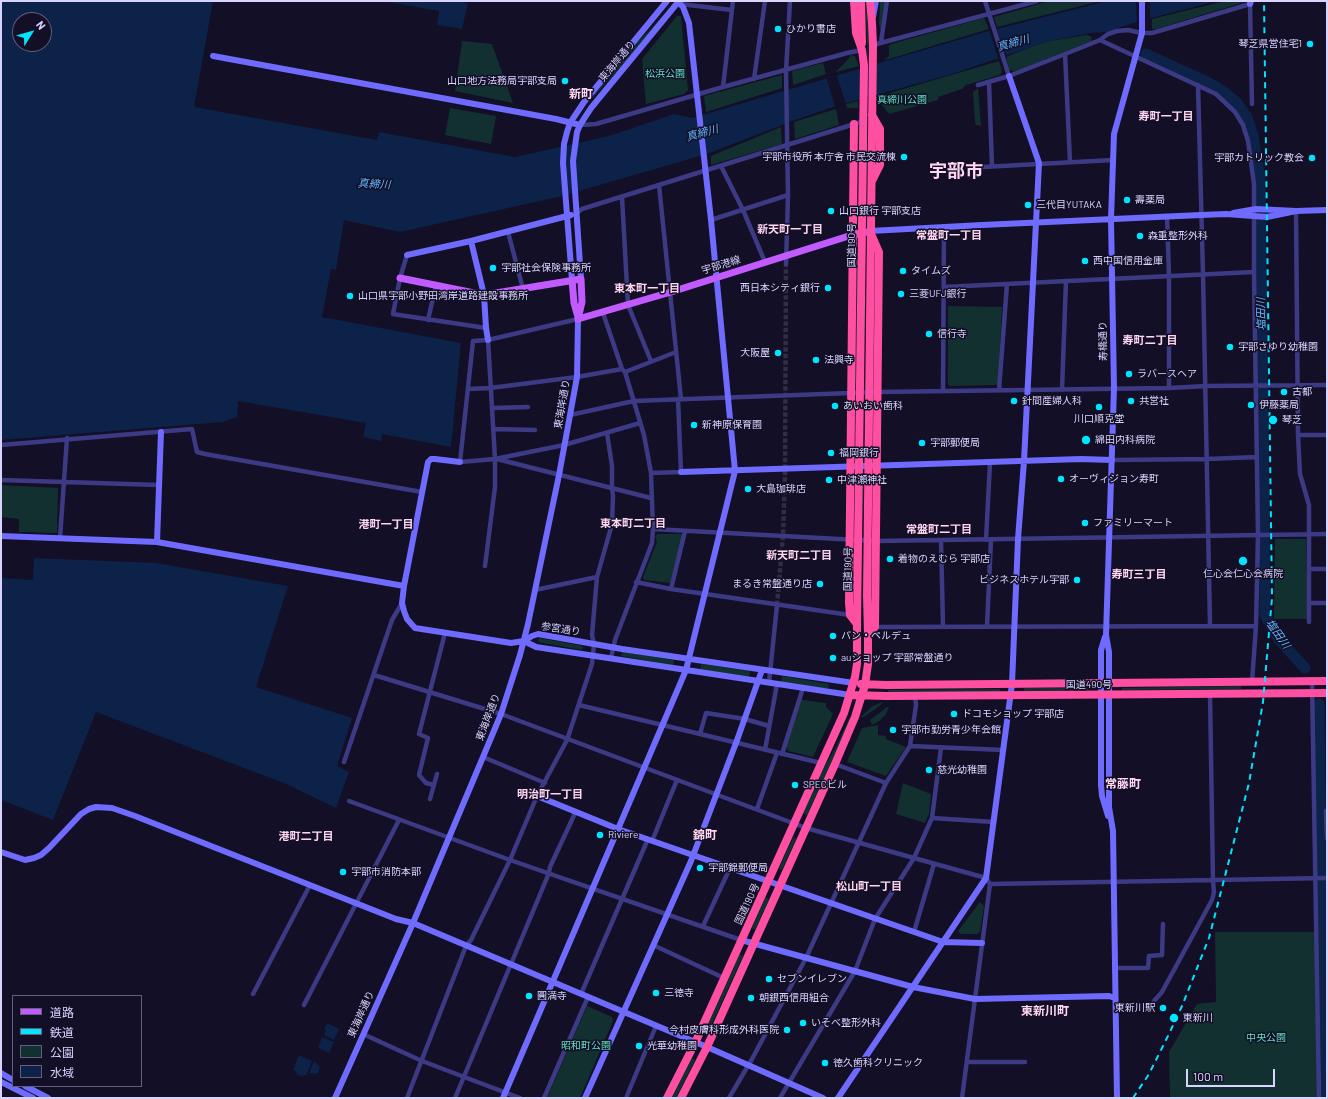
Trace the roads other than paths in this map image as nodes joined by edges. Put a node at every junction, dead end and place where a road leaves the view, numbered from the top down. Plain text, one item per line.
1 (667, 1) edge
2 (734, 1) edge
3 (765, 1) edge
4 (790, 1) edge
5 (854, 1) edge
6 (861, 1) edge
7 (870, 1) edge
8 (876, 1) edge
9 (887, 1) edge
10 (985, 1) edge
11 (1037, 1) edge
12 (1142, 1) edge
13 (679, 2) edge
14 (1251, 3) edge
15 (732, 10) junction
16 (989, 14) junction
17 (872, 23) junction
18 (1142, 33) junction
19 (1100, 40) junction
20 (881, 42) junction
21 (873, 45) junction
22 (862, 50) junction
23 (1064, 54) junction
24 (213, 56) dead end
25 (1136, 56) junction
26 (786, 70) junction
27 (1009, 76) junction
28 (754, 78) junction
29 (989, 82) junction
30 (978, 85) dead end
31 (1198, 85) junction
32 (723, 87) junction
33 (698, 95) junction
34 (868, 99) junction
35 (1252, 104) dead end
36 (864, 121) junction
37 (570, 123) junction
38 (854, 124) junction
39 (580, 125) junction
40 (788, 145) junction
41 (1113, 160) junction
42 (1070, 162) junction
43 (1039, 163) junction
44 (721, 166) junction
45 (992, 166) junction
46 (983, 167) dead end
47 (706, 171) junction
48 (659, 185) junction
49 (788, 195) junction
50 (622, 197) junction
51 (1255, 209) junction
52 (743, 210) junction
53 (1327, 210) edge
54 (1296, 211) junction
55 (577, 213) junction
56 (1226, 214) junction
57 (1201, 215) junction
58 (568, 216) junction
59 (1167, 216) junction
60 (1256, 217) junction
61 (1111, 219) junction
62 (711, 220) junction
63 (1036, 223) junction
64 (944, 227) junction
65 (508, 232) junction
66 (866, 232) junction
67 (852, 235) junction
68 (471, 241) junction
69 (407, 255) joint
70 (787, 255) junction
71 (765, 262) junction
72 (786, 264) tunnel mouth
73 (1254, 272) junction
74 (1203, 274) junction
75 (1169, 276) junction
76 (717, 277) junction
77 (400, 278) junction
78 (1112, 278) junction
79 (581, 279) junction
80 (572, 280) junction
81 (1066, 281) junction
82 (1033, 282) junction
83 (1007, 284) junction
84 (436, 285) junction
85 (944, 287) junction
86 (523, 289) junction
87 (671, 292) junction
88 (484, 295) junction
89 (628, 305) junction
90 (603, 312) junction
91 (578, 319) junction
92 (428, 320) junction
93 (486, 328) junction
94 (488, 340) junction
95 (676, 352) junction
96 (651, 361) junction
97 (624, 370) junction
98 (577, 377) junction
99 (1327, 385) edge
100 (1206, 386) junction
101 (1257, 386) junction
102 (1297, 386) junction
103 (490, 388) junction
104 (1114, 388) junction
105 (1169, 388) junction
106 (468, 389) junction
107 (943, 390) junction
108 (999, 390) junction
109 (1028, 390) junction
110 (1062, 390) junction
111 (851, 392) junction
112 (864, 392) junction
113 (878, 392) junction
114 (729, 397) junction
115 (679, 399) junction
116 (634, 401) junction
117 (492, 408) junction
118 (528, 408) dead end
119 (570, 415) junction
120 (640, 423) junction
121 (493, 429) junction
122 (535, 430) dead end
123 (161, 432) junction
124 (607, 433) junction
125 (1298, 435) junction
126 (1327, 435) edge
127 (67, 438) junction
128 (1, 444) edge
129 (564, 445) junction
130 (1257, 457) junction
131 (496, 459) junction
132 (1207, 459) junction
133 (1112, 460) junction
134 (1024, 461) junction
135 (460, 462) junction
136 (990, 463) junction
137 (864, 466) junction
138 (877, 466) junction
139 (849, 467) junction
140 (735, 471) junction
141 (681, 472) junction
142 (650, 473) junction
143 (559, 475) junction
144 (1, 480) edge
145 (64, 482) junction
146 (159, 485) junction
147 (612, 488) junction
148 (422, 492) junction
149 (651, 498) junction
150 (653, 529) junction
151 (685, 531) junction
152 (720, 533) junction
153 (1310, 534) junction
154 (1327, 534) edge
155 (1208, 535) junction
156 (1260, 535) junction
157 (1, 536) edge
158 (1109, 537) junction
159 (60, 538) junction
160 (1018, 539) junction
161 (849, 540) junction
162 (941, 540) junction
163 (986, 540) junction
164 (991, 540) junction
165 (858, 541) junction
166 (867, 541) junction
167 (876, 541) junction
168 (157, 542) junction
169 (485, 566) dead end
170 (1309, 569) junction
171 (1327, 569) edge
172 (597, 578) junction
173 (636, 582) junction
174 (404, 586) junction
175 (671, 589) junction
176 (535, 590) junction
177 (705, 594) junction
178 (402, 603) junction
179 (1310, 603) junction
180 (1327, 603) edge
181 (777, 604) junction
182 (858, 609) junction
183 (850, 615) junction
184 (868, 619) junction
185 (1310, 622) dead end
186 (857, 624) junction
187 (1210, 625) junction
188 (943, 626) junction
189 (987, 626) junction
190 (1015, 626) junction
191 (1106, 626) junction
192 (1256, 626) junction
193 (875, 627) junction
194 (445, 633) junction
195 (868, 633) junction
196 (524, 641) junction
197 (594, 644) junction
198 (612, 647) junction
199 (592, 656) junction
200 (611, 658) junction
201 (689, 658) junction
202 (686, 670) junction
203 (762, 670) junction
204 (771, 671) junction
205 (374, 675) junction
206 (1312, 681) junction
207 (1327, 681) edge
208 (758, 682) junction
209 (1252, 682) junction
210 (769, 683) junction
211 (854, 683) junction
212 (1104, 683) junction
213 (777, 684) junction
214 (1012, 684) junction
215 (865, 685) junction
216 (802, 688) junction
217 (430, 693) junction
218 (1210, 693) junction
219 (1312, 693) junction
220 (1327, 693) edge
221 (1104, 694) junction
222 (850, 695) junction
223 (1011, 695) junction
224 (863, 696) junction
225 (915, 696) junction
226 (580, 704) junction
227 (501, 714) junction
228 (745, 719) junction
229 (662, 725) junction
230 (769, 726) junction
231 (700, 734) junction
232 (567, 740) junction
233 (736, 743) junction
234 (910, 746) junction
235 (941, 748) junction
236 (764, 750) junction
237 (1003, 750) junction
238 (780, 753) junction
239 (483, 757) junction
240 (344, 762) dead end
241 (821, 763) junction
242 (835, 764) junction
243 (644, 768) junction
244 (437, 774) dead end
245 (677, 780) junction
246 (545, 783) junction
247 (886, 783) junction
248 (434, 785) junction
249 (717, 794) junction
250 (537, 796) junction
251 (430, 799) dead end
252 (349, 801) dead end
253 (757, 809) junction
254 (576, 812) junction
255 (1326, 812) dead end
256 (932, 818) junction
257 (399, 820) junction
258 (994, 822) junction
259 (794, 824) junction
260 (806, 828) junction
261 (618, 829) junction
262 (449, 838) junction
263 (1327, 838) edge
264 (650, 840) junction
265 (859, 842) junction
266 (1, 852) edge
267 (693, 855) junction
268 (914, 858) junction
269 (510, 860) junction
270 (934, 864) junction
271 (730, 868) junction
272 (549, 873) junction
273 (986, 878) junction
274 (1326, 878) edge
275 (1317, 879) junction
276 (1213, 881) junction
277 (768, 882) junction
278 (1114, 882) junction
279 (990, 884) junction
280 (310, 885) junction
281 (780, 886) junction
282 (592, 888) junction
283 (623, 899) junction
284 (831, 903) junction
285 (356, 904) junction
286 (667, 914) junction
287 (875, 919) junction
288 (413, 923) junction
289 (1163, 924) dead end
290 (703, 926) junction
291 (914, 932) junction
292 (741, 940) junction
293 (943, 942) junction
294 (753, 943) junction
295 (982, 943) junction
296 (653, 945) junction
297 (466, 946) junction
298 (806, 958) junction
299 (511, 964) junction
300 (1115, 968) junction
301 (855, 971) junction
302 (724, 978) junction
303 (553, 982) junction
304 (913, 987) junction
305 (253, 994) dead end
306 (581, 994) junction
307 (588, 997) junction
308 (1115, 998) junction
309 (975, 999) junction
310 (1154, 1001) dead end
311 (304, 1005) dead end
312 (623, 1012) junction
313 (656, 1026) junction
314 (363, 1034) junction
315 (695, 1043) junction
316 (707, 1047) junction
317 (422, 1061) junction
318 (966, 1062) junction
319 (1025, 1062) dead end
320 (748, 1066) junction
321 (1, 1073) edge
322 (463, 1077) junction
323 (12, 1079) edge
324 (1, 1082) edge
325 (789, 1083) junction
326 (27, 1087) edge
327 (505, 1095) edge
328 (682, 1097) edge
329 (33, 1098) edge
330 (48, 1098) edge
331 (335, 1098) edge
332 (407, 1098) edge
333 (455, 1098) edge
334 (520, 1098) edge
335 (544, 1098) edge
336 (585, 1098) edge
337 (626, 1098) edge
338 (667, 1098) edge
339 (729, 1098) edge
340 (780, 1098) edge
341 (823, 1098) edge
342 (838, 1098) edge
343 (962, 1098) edge
344 (1117, 1098) edge
345 (1320, 1098) edge

1 - 37 street, 東海岸通り
2 - 15 street
3 - 28 street
4 - 26 street
5 - 22 highway, 国道190号
6 - 22 highway
7 - 17 highway, 国道190号
8 - 17 street
9 - 20 street
10 - 16 street
11 - 16 street
12 - 18 street, 寿橋通り
13 - 15 street
13 - 33 street
13 - 39 street, 東海岸通り
14 - 18 street
14 - 35 street
15 - 32 street
16 - 20 street
16 - 27 street
17 - 21 highway, 国道190号
18 - 19 street
18 - 25 street, 寿橋通り
19 - 23 street
19 - 25 street
20 - 21 street
21 - 34 highway, 国道190号
22 - 26 street
22 - 34 highway, 国道190号
23 - 27 street
23 - 42 street
24 - 37 street
25 - 31 street
25 - 41 street, 寿橋通り
26 - 28 street
26 - 40 street
27 - 29 street
27 - 43 street
28 - 32 street
29 - 30 street
29 - 45 street
31 - 51 street
31 - 57 street
32 - 33 street
33 - 39 street
33 - 47 street
34 - 36 highway, 国道190号
34 - 66 highway, 国道190号
36 - 38 street
36 - 66 highway, 国道190号
37 - 39 street
37 - 58 street, 東海岸通り
38 - 40 street
38 - 67 highway
39 - 55 street, 東海岸通り
40 - 44 street
40 - 49 street
41 - 42 street
41 - 61 street, 寿橋通り
42 - 43 street
43 - 45 street
43 - 63 street
44 - 47 street
44 - 52 street
45 - 46 street
47 - 48 street
47 - 62 street
48 - 50 street
48 - 87 street
49 - 52 street
49 - 70 street
50 - 55 street
50 - 89 street
51 - 54 street
51 - 56 street
51 - 60 street
52 - 62 street
52 - 71 street
53 - 54 street
54 - 60 street
54 - 102 street
55 - 58 street
55 - 79 street, 東海岸通り
56 - 57 street
56 - 60 street
57 - 59 street
57 - 74 street
58 - 65 street
58 - 80 street, 東海岸通り
59 - 61 street
59 - 75 street
60 - 73 street
61 - 63 street
61 - 78 street, 寿橋通り
62 - 76 street
63 - 64 street
63 - 82 street
64 - 66 street
64 - 85 street
65 - 68 street
65 - 86 street
66 - 67 main road, 宇部港線
66 - 112 highway, 国道190号
66 - 113 highway
67 - 70 main road, 宇部港線
67 - 111 highway
68 - 69 street
68 - 88 street
69 - 77 street
70 - 71 main road, 宇部港線
70 - 72 street
71 - 76 main road, 宇部港線
73 - 74 street
73 - 101 street
74 - 75 street
74 - 100 street
75 - 78 street
75 - 105 street
76 - 87 main road, 宇部港線
76 - 114 street
77 - 84 main road
77 - 92 street
78 - 81 street
78 - 104 street, 寿橋通り
79 - 80 main road
79 - 91 main road
80 - 86 main road
80 - 91 main road
81 - 82 street
81 - 110 street
82 - 83 street
82 - 109 street
83 - 85 street
83 - 108 street
84 - 88 main road
84 - 92 street
85 - 107 street
86 - 88 main road
87 - 89 main road, 宇部港線
87 - 95 street
88 - 93 street
89 - 90 main road, 宇部港線
89 - 96 street
90 - 91 main road, 宇部港線
90 - 97 street
91 - 94 street
91 - 98 street, 東海岸通り
92 - 93 street
93 - 94 street
94 - 103 street
94 - 106 street
95 - 96 street
95 - 115 street
96 - 97 street
97 - 98 street
97 - 116 street
98 - 103 street
98 - 119 street, 東海岸通り
99 - 102 street
100 - 101 street
100 - 105 street
100 - 132 street
101 - 102 street
101 - 130 street
102 - 125 street
103 - 106 street
103 - 117 street
104 - 105 street
104 - 110 street
104 - 133 street, 寿橋通り
106 - 135 street
107 - 108 street
107 - 113 street
108 - 109 street
109 - 110 street
109 - 134 street
111 - 112 street
111 - 114 street
111 - 139 highway
112 - 113 street
112 - 137 highway, 国道190号
113 - 138 highway
114 - 115 street
114 - 140 street
115 - 116 street
115 - 141 street
116 - 119 street
116 - 120 street
117 - 118 street
117 - 121 street
119 - 129 street, 東海岸通り
120 - 124 street
120 - 142 street
121 - 122 street
121 - 131 street
123 - 127 street
123 - 146 street
123 - 148 street
124 - 129 street
124 - 147 street
125 - 126 street
125 - 153 street
127 - 128 street
127 - 145 street
129 - 131 street
129 - 143 street, 東海岸通り
130 - 132 street
130 - 156 street
131 - 135 street
131 - 143 street
131 - 169 street
132 - 133 street
132 - 155 street
133 - 134 street
133 - 158 street, 寿橋通り
134 - 136 street
134 - 160 street
135 - 148 street
136 - 138 street
136 - 163 street
137 - 138 street
137 - 139 street
137 - 165 highway, 国道190号
137 - 166 highway, 国道190号
138 - 167 highway
139 - 140 street
139 - 161 highway
140 - 141 street
140 - 152 street
141 - 142 street
142 - 149 street
143 - 147 street
143 - 176 street, 東海岸通り
144 - 145 street
145 - 146 street
145 - 159 street
146 - 168 street
147 - 149 street
147 - 172 street
148 - 174 street
149 - 150 street
150 - 151 street
150 - 173 street
151 - 152 street
151 - 175 street
152 - 161 street
152 - 177 street
153 - 154 street
153 - 156 street
153 - 170 street
155 - 156 street
155 - 158 street
155 - 187 street
156 - 192 street
157 - 159 street
158 - 160 street
158 - 191 street, 寿橋通り
159 - 168 street
160 - 164 street
160 - 190 street
161 - 165 street
161 - 183 highway
162 - 163 street
162 - 167 street
162 - 188 street
163 - 164 street
164 - 189 street
165 - 166 street
165 - 182 highway, 国道190号
166 - 167 street
166 - 184 highway, 国道190号
167 - 193 highway
168 - 174 street
170 - 171 street
170 - 179 street
172 - 176 street
172 - 197 street
173 - 175 street
173 - 198 street
174 - 178 street
175 - 177 street
176 - 196 street, 東海岸通り
177 - 181 street
177 - 201 street
178 - 194 street
178 - 205 street
179 - 180 street
179 - 185 street
181 - 183 street
181 - 204 street
182 - 183 highway
182 - 186 highway, 国道190号
183 - 186 highway
184 - 193 highway
184 - 195 highway, 国道190号
186 - 211 highway, 国道190号
187 - 191 street
187 - 192 street
188 - 189 street
188 - 193 street
189 - 190 street
190 - 191 street
190 - 214 street
191 - 212 street, 寿橋通り
192 - 209 street
193 - 195 highway
194 - 196 street
194 - 217 street
195 - 215 highway, 国道190号
196 - 197 street, 参宮通り
196 - 199 street
196 - 227 street, 東海岸通り
197 - 198 street, 参宮通り
197 - 199 street
198 - 200 street
198 - 201 street, 参宮通り
199 - 200 street
199 - 226 street
200 - 202 street
201 - 202 street
201 - 203 street, 参宮通り
202 - 208 street
202 - 229 street
203 - 204 street, 参宮通り
203 - 208 street
204 - 210 street
204 - 211 street, 参宮通り
205 - 217 street
205 - 240 street
206 - 207 highway, 国道490号
206 - 209 highway, 国道490号
206 - 219 street
208 - 210 street
208 - 228 street
209 - 212 highway, 国道490号
210 - 213 street
211 - 215 highway, 国道490号
211 - 222 highway, 国道190号
212 - 214 highway, 国道490号
212 - 221 street, 寿橋通り
213 - 216 street
213 - 230 street
214 - 215 highway, 国道490号
214 - 223 street
215 - 224 highway, 国道190号
216 - 222 street
216 - 238 street
217 - 227 street
217 - 248 street
218 - 219 highway, 国道490号
218 - 221 highway, 国道490号
218 - 276 street
219 - 220 highway, 国道490号
219 - 275 street
221 - 223 highway, 国道490号
221 - 278 street, 寿橋通り
222 - 224 highway, 国道490号
222 - 241 highway, 国道190号
223 - 225 highway, 国道490号
223 - 237 street
224 - 225 highway, 国道490号
224 - 242 highway, 国道190号
225 - 234 street
226 - 229 street
226 - 232 street
227 - 232 street
227 - 239 street, 東海岸通り
228 - 230 street
228 - 231 street
228 - 233 street
229 - 231 street
229 - 243 street
230 - 236 street
231 - 233 street
232 - 243 street
232 - 246 street
233 - 236 street
233 - 249 street
234 - 235 street
234 - 247 street
235 - 237 street
235 - 256 street
236 - 238 street
237 - 258 street
238 - 241 street
238 - 253 street
239 - 246 street
239 - 262 street, 東海岸通り
241 - 259 highway, 国道190号
242 - 247 street
242 - 260 highway, 国道190号
243 - 245 street
243 - 261 street
244 - 248 street
245 - 249 street
245 - 264 street
246 - 250 street
247 - 265 street
248 - 251 street
249 - 253 street
249 - 267 street
250 - 254 street
250 - 269 street
252 - 257 street
253 - 259 street
254 - 261 street
254 - 272 street
255 - 263 street
256 - 258 street
256 - 268 street
257 - 262 street
257 - 285 street
258 - 273 street
259 - 260 street
259 - 277 highway, 国道190号
260 - 265 street
260 - 281 highway, 国道190号
261 - 264 street
261 - 282 street
262 - 269 street
262 - 288 street, 東海岸通り
264 - 267 street
264 - 283 street
265 - 268 street
265 - 284 street
266 - 280 street
267 - 271 street
267 - 286 street
268 - 270 street
268 - 287 street
269 - 272 street
269 - 297 street
270 - 273 street
270 - 291 street
271 - 277 street
271 - 290 street
272 - 282 street
272 - 299 street
273 - 279 street
273 - 293 street
274 - 275 street
275 - 276 street
275 - 345 street
276 - 278 street
276 - 310 street
277 - 281 street
277 - 292 highway, 国道190号
278 - 279 street
278 - 300 street, 寿橋通り
279 - 295 street
280 - 285 street
280 - 305 street
281 - 284 street
281 - 294 highway, 国道190号
282 - 283 street
282 - 303 street
283 - 286 street
283 - 306 street
284 - 287 street
284 - 298 street
285 - 288 street
285 - 311 street
286 - 290 street
286 - 296 street
287 - 291 street
287 - 301 street
288 - 297 street
288 - 314 street, 東海岸通り
289 - 300 street
290 - 292 street
291 - 293 street
292 - 294 street
292 - 302 highway, 国道190号
293 - 295 street
293 - 304 street
294 - 298 street
294 - 316 highway, 国道190号
295 - 309 street
296 - 302 street
296 - 312 street
297 - 299 street
297 - 317 street
298 - 301 street
298 - 320 street
299 - 303 street
299 - 322 street
300 - 308 street, 寿橋通り
301 - 304 street
301 - 325 street
302 - 315 highway, 国道190号
303 - 306 street
303 - 327 street
304 - 309 street
304 - 342 street
306 - 307 street
307 - 312 street
307 - 335 street
308 - 309 street
308 - 344 street, 寿橋通り
309 - 318 street
312 - 313 street
312 - 336 street
313 - 315 street
313 - 337 street
314 - 317 street
314 - 331 street, 東海岸通り
315 - 316 street
315 - 338 highway, 国道190号
316 - 320 street
316 - 328 highway, 国道190号
317 - 322 street
317 - 332 street
318 - 319 street
318 - 343 street
320 - 325 street
320 - 339 street
321 - 323 street
322 - 327 street
322 - 333 street
324 - 329 street
325 - 340 street
325 - 341 street
326 - 330 street
327 - 334 street

